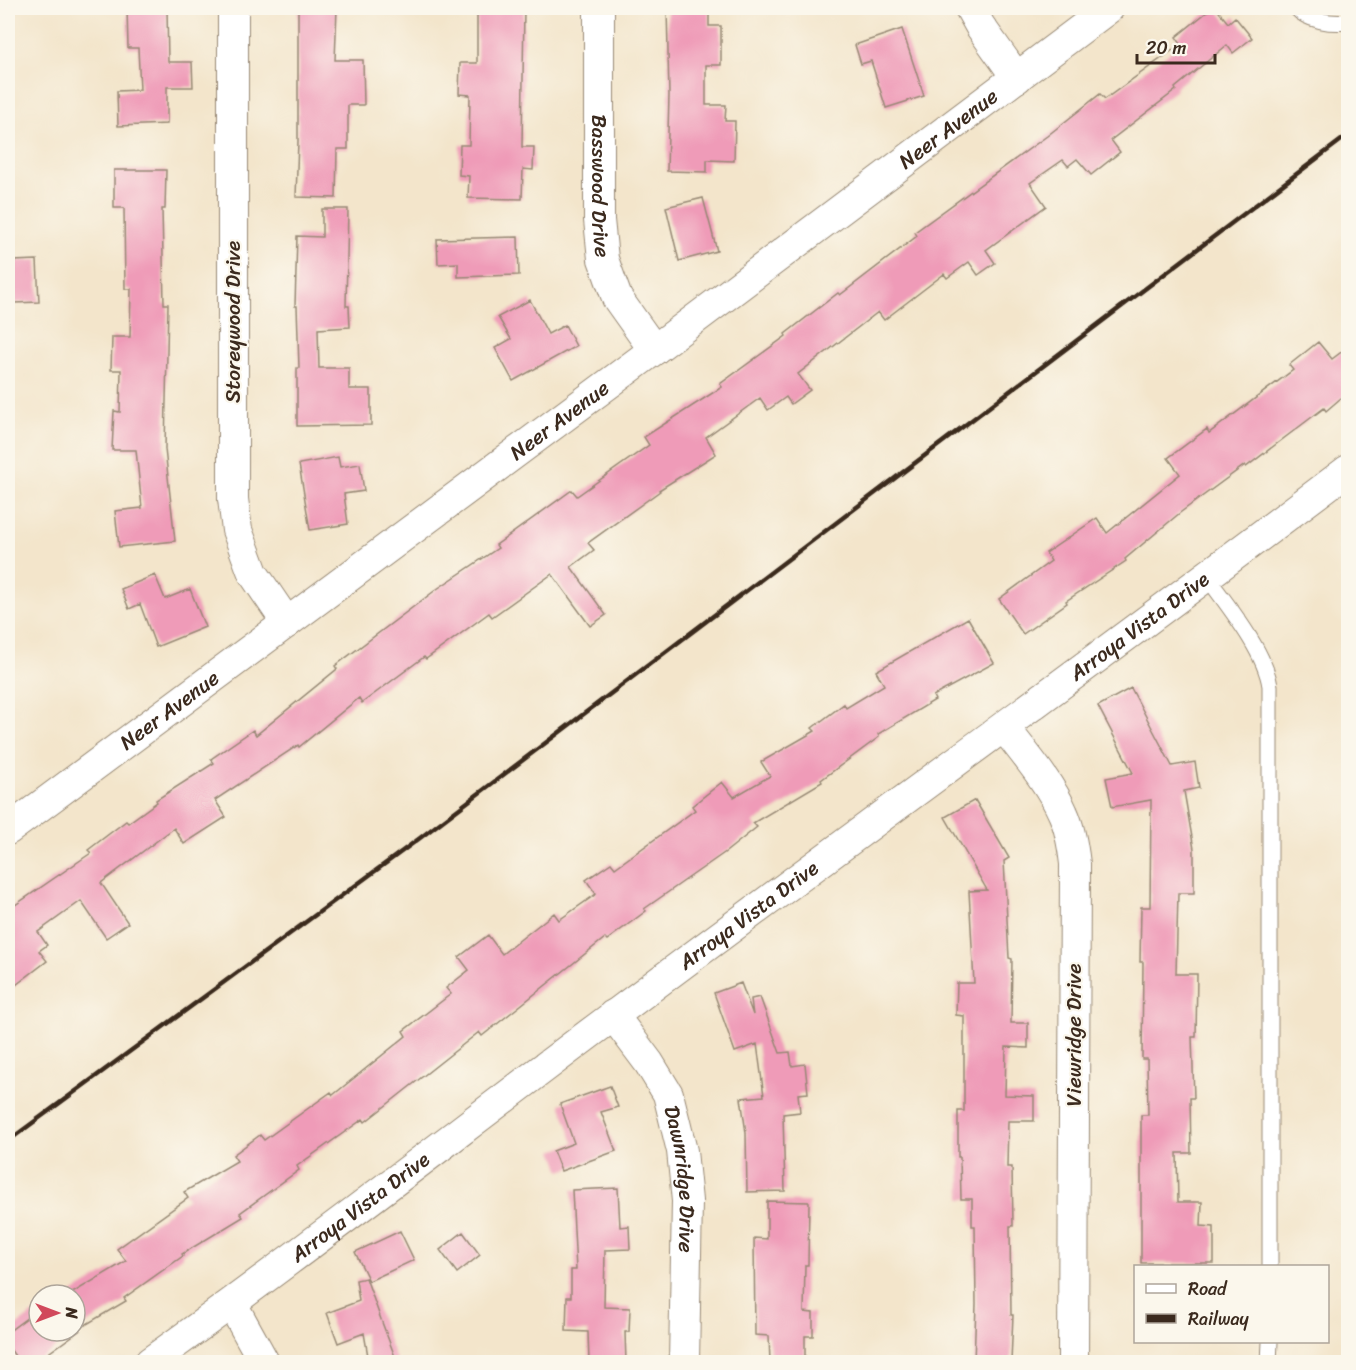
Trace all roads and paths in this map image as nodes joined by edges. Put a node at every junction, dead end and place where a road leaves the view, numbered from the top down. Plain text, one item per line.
1 (233, 8) edge
2 (598, 8) edge
3 (970, 8) edge
4 (1109, 8) edge
5 (1296, 8) edge
6 (1348, 22) edge
7 (1017, 78) junction
8 (654, 350) junction
9 (1348, 470) edge
10 (1207, 577) junction
11 (287, 623) junction
12 (1004, 727) junction
13 (8, 830) edge
14 (614, 1015) junction
15 (1270, 1265) edge
16 (232, 1304) junction
17 (1270, 1343) edge
18 (150, 1362) edge
19 (264, 1362) edge
20 (684, 1362) edge
21 (1072, 1362) edge
22 (1269, 1362) edge

1 - 11 street, Storeywood Drive
2 - 8 street, Basswood Drive
3 - 7 street
4 - 7 street, Neer Avenue
5 - 6 lane
7 - 8 street, Neer Avenue
8 - 11 street, Neer Avenue
9 - 10 street, Arroya Vista Drive
10 - 12 street, Arroya Vista Drive
10 - 15 lane
11 - 13 street, Neer Avenue
12 - 14 street, Arroya Vista Drive
12 - 21 street, Viewridge Drive
14 - 16 street, Arroya Vista Drive
14 - 20 street, Dawnridge Drive
16 - 18 street, Arroya Vista Drive
16 - 19 street
17 - 22 lane

